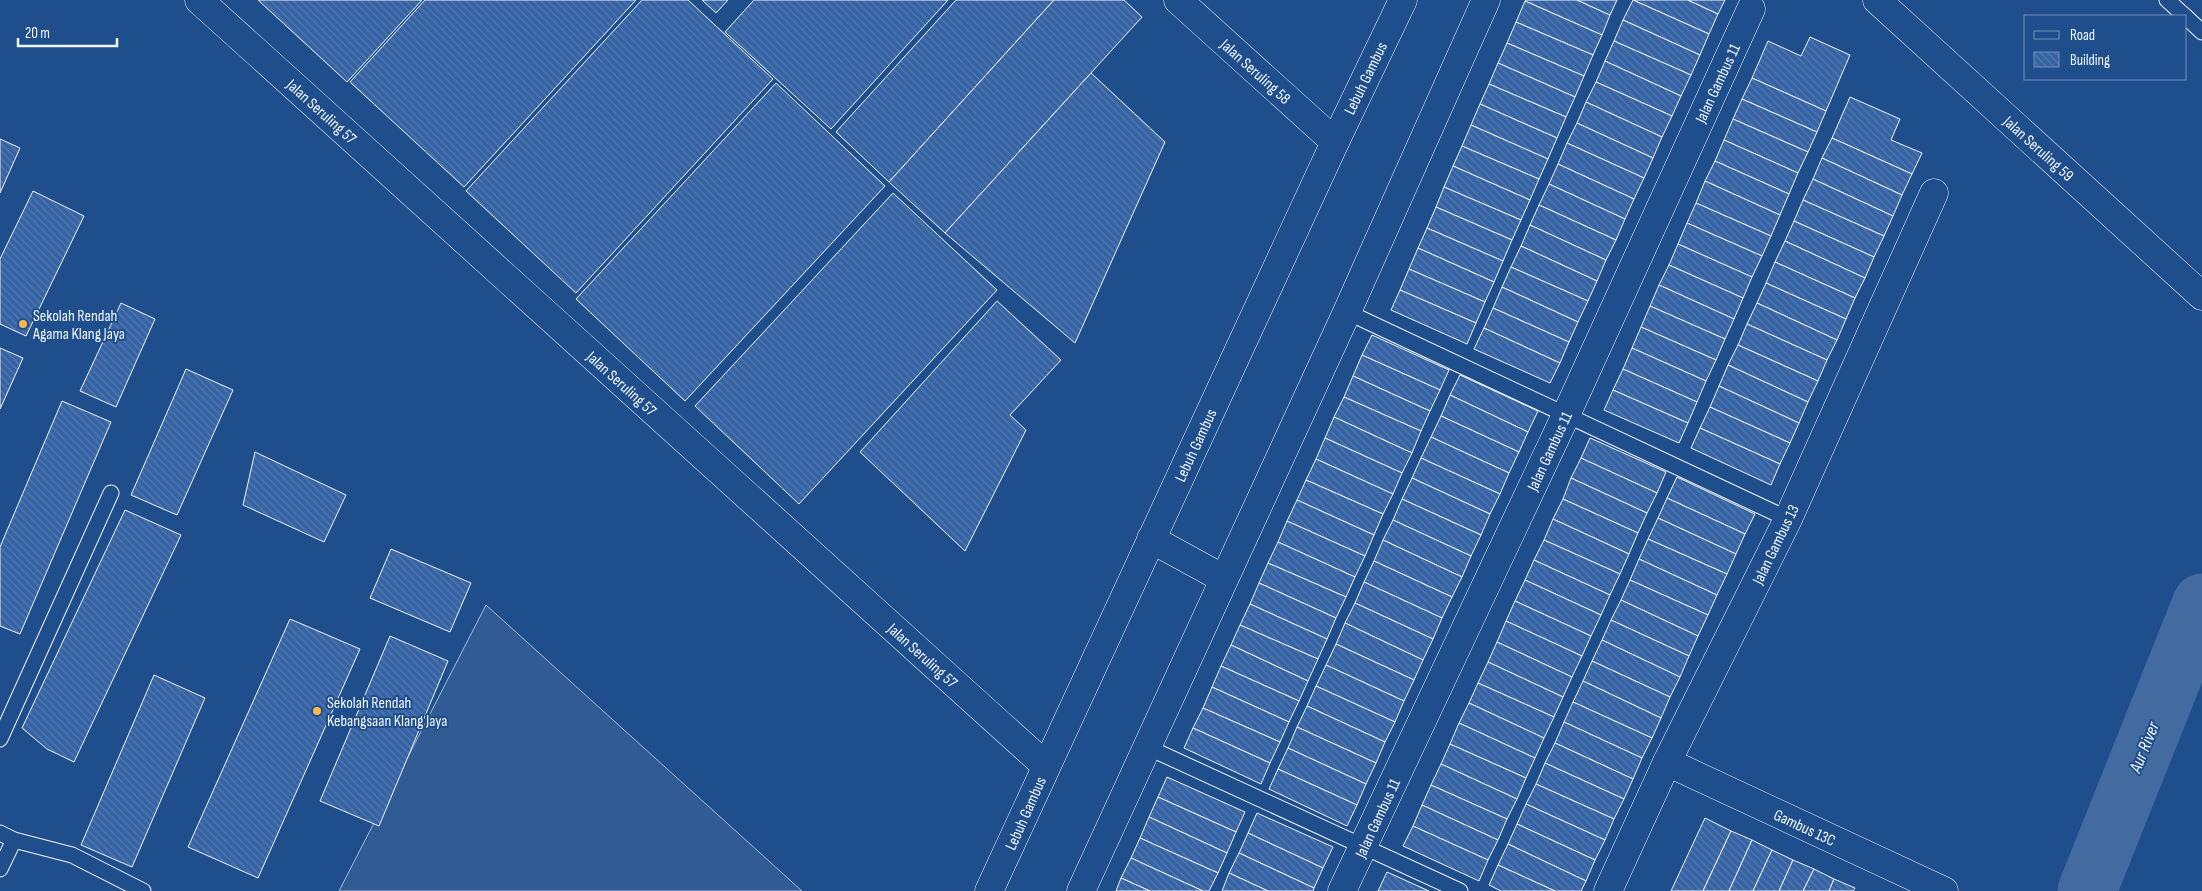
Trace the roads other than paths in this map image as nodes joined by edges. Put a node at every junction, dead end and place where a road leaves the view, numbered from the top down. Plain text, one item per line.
1 (199, 0) edge
2 (1178, 0) edge
3 (1402, 0) edge
4 (1486, 0) edge
5 (1877, 0) edge
6 (2167, 0) edge
7 (1751, 9) dead end
8 (2183, 15) edge
9 (2187, 19) edge
10 (2202, 32) edge
11 (1335, 142) junction
12 (1934, 193) dead end
13 (2202, 296) edge
14 (1347, 312) junction
15 (1566, 415) junction
16 (111, 493) dead end
17 (1788, 520) junction
18 (1152, 539) junction
19 (1224, 579) junction
20 (0, 739) edge
21 (1147, 747) junction
22 (1667, 762) junction
23 (1046, 766) junction
24 (7, 837) edge
25 (1363, 846) junction
26 (0, 869) edge
27 (143, 891) edge
28 (989, 891) edge
29 (1081, 891) edge
30 (1342, 891) edge
31 (1460, 891) edge
32 (1608, 891) edge
33 (1944, 891) edge

1 - 23 street, Jalan Seruling 57
2 - 11 street, Jalan Seruling 58
3 - 11 street, Lebuh Gambus
4 - 14 street
5 - 13 street, Jalan Seruling 59
6 - 8 lane
7 - 15 street, Jalan Gambus 11
9 - 10 lane
11 - 18 street, Lebuh Gambus
12 - 17 street, Jalan Gambus 13
14 - 15 lane
14 - 19 street
15 - 17 lane
15 - 25 street, Jalan Gambus 11
16 - 20 lane
17 - 22 street, Jalan Gambus 13
18 - 19 street
18 - 23 street, Lebuh Gambus
19 - 21 street
21 - 25 lane
21 - 29 street
22 - 32 street, Jalan Gambus 13
22 - 33 street, Gambus 13C
23 - 28 street, Lebuh Gambus
24 - 26 lane
24 - 27 lane
25 - 30 street, Jalan Gambus 11
25 - 31 lane

